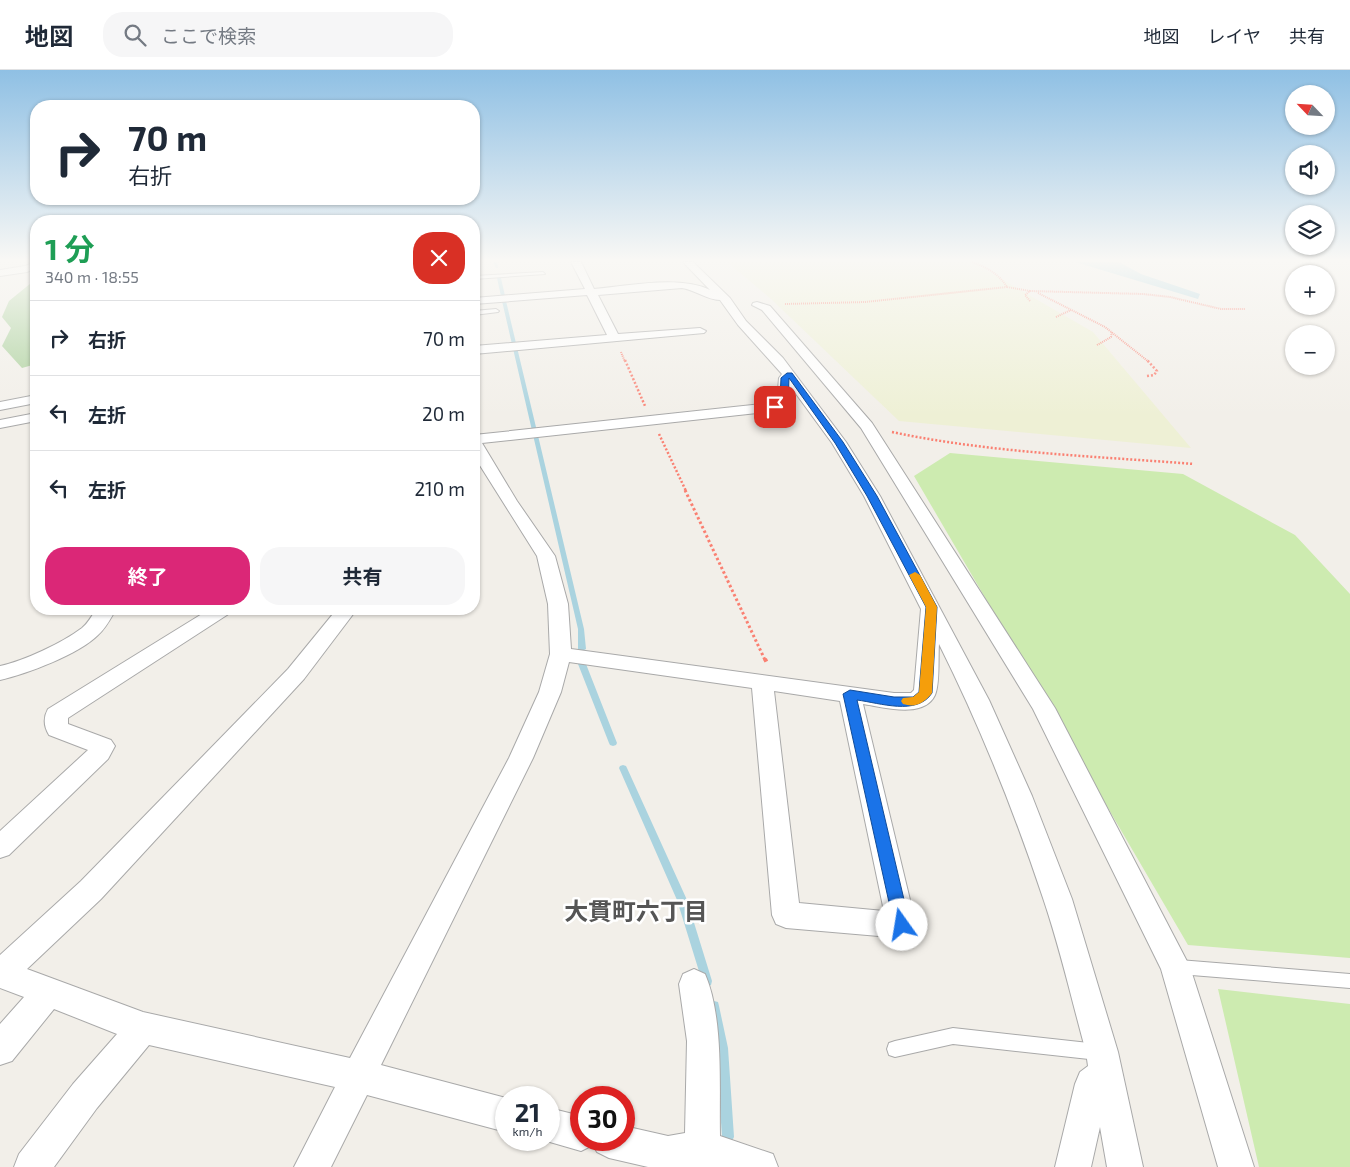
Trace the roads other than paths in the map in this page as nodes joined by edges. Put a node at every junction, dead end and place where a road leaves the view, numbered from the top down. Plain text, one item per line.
1 (601, 313) edge
2 (735, 313) edge
3 (770, 313) edge
4 (700, 331) dead end
5 (614, 338) junction
6 (480, 349) edge
7 (790, 374) junction
8 (30, 400) edge
9 (0, 406) edge
10 (30, 418) edge
11 (0, 424) edge
12 (480, 443) edge
13 (480, 452) edge
14 (931, 607) junction
15 (103, 615) edge
16 (214, 615) edge
17 (342, 615) edge
18 (561, 654) junction
19 (0, 673) edge
20 (769, 682) junction
21 (850, 694) junction
22 (0, 847) edge
23 (1175, 967) junction
24 (0, 974) edge
25 (1350, 981) edge
26 (694, 984) dead end
27 (49, 992) junction
28 (143, 1028) junction
29 (0, 1048) edge
30 (895, 1049) dead end
31 (1104, 1062) junction
32 (358, 1076) junction
33 (495, 1112) edge
34 (635, 1146) edge
35 (702, 1148) junction
36 (32, 1167) edge
37 (312, 1167) edge
38 (760, 1167) edge
39 (1073, 1167) edge
40 (1125, 1167) edge
41 (1236, 1167) edge

1 - 5 street
2 - 7 street
3 - 23 street
4 - 5 street
5 - 6 street
7 - 12 street
7 - 14 street
8 - 9 street
10 - 11 street
13 - 18 street
14 - 21 street
14 - 31 street
15 - 19 street
16 - 22 street
17 - 24 street
18 - 20 street
18 - 32 street
20 - 21 street
20 - 21 street
23 - 25 lane
23 - 41 street
24 - 27 street
26 - 35 street
27 - 28 street
27 - 29 street
28 - 32 street
28 - 36 street
30 - 31 lane
31 - 39 street
31 - 40 street
32 - 33 street
32 - 37 street
34 - 35 street
35 - 38 street

